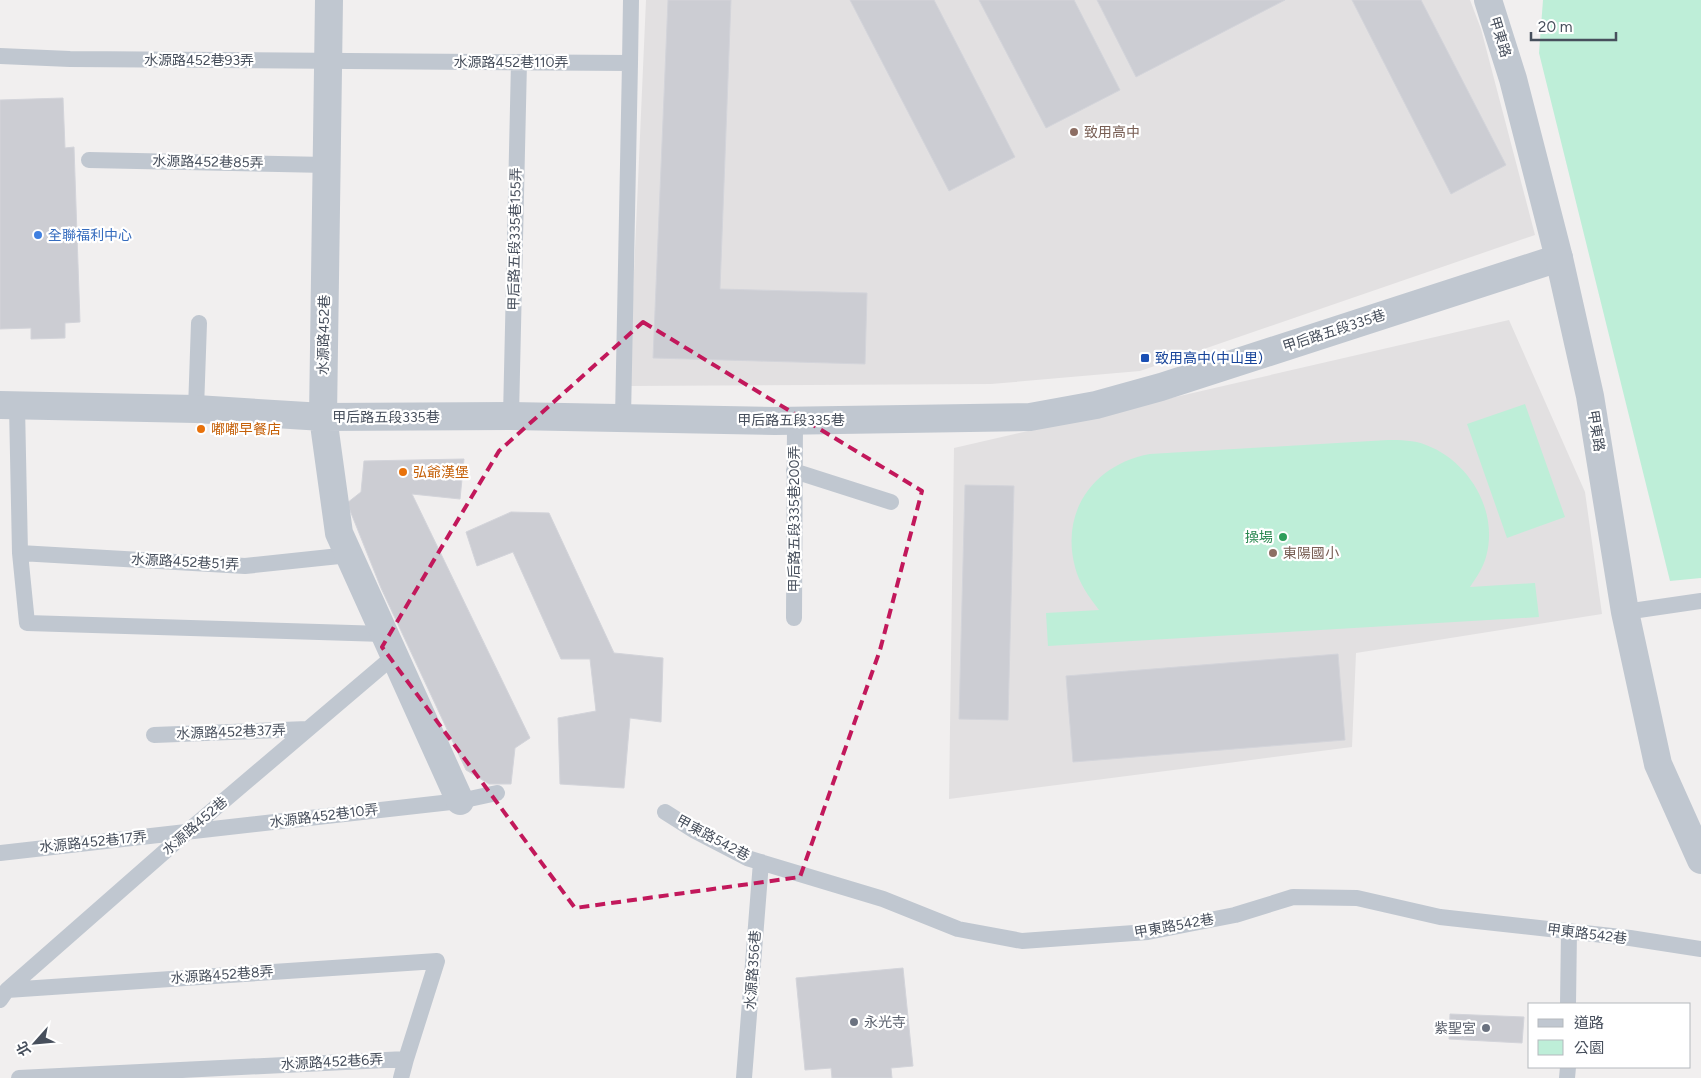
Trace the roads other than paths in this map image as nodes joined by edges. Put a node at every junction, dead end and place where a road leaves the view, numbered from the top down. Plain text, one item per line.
1 (329, 0) edge
2 (631, 0) edge
3 (1488, 0) edge
4 (0, 56) edge
5 (328, 61) junction
6 (519, 62) junction
7 (630, 63) junction
8 (89, 160) dead end
9 (327, 165) junction
10 (1559, 258) junction
11 (199, 323) dead end
12 (9, 405) edge
13 (196, 409) junction
14 (511, 416) junction
15 (323, 417) junction
16 (623, 418) junction
17 (795, 421) junction
18 (794, 471) junction
19 (891, 502) dead end
20 (20, 553) junction
21 (349, 555) junction
22 (1701, 601) edge
23 (1625, 612) junction
24 (794, 618) dead end
25 (389, 645) junction
26 (308, 729) junction
27 (154, 735) dead end
28 (498, 793) dead end
29 (460, 801) junction
30 (666, 812) dead end
31 (187, 832) junction
32 (0, 853) edge
33 (1701, 860) edge
34 (761, 862) junction
35 (1569, 931) junction
36 (1701, 949) edge
37 (4, 995) edge
38 (1568, 1003) edge
39 (406, 1059) junction
40 (19, 1078) edge
41 (401, 1078) edge
42 (744, 1078) edge

1 - 5 street, 水源路452巷
2 - 7 lane
3 - 10 street, 甲東路
4 - 5 lane, 水源路452巷93弄
5 - 6 lane, 水源路452巷110弄
5 - 9 street, 水源路452巷
6 - 7 lane, 水源路452巷110弄
6 - 14 lane, 甲后路五段335巷155弄
7 - 16 lane
8 - 9 lane, 水源路452巷85弄
9 - 15 street, 水源路452巷
10 - 17 street, 甲后路五段335巷
10 - 23 street, 甲東路
11 - 13 lane
12 - 13 street, 甲后路五段335巷
12 - 20 lane
13 - 15 street, 甲后路五段335巷
14 - 15 street, 甲后路五段335巷
14 - 16 street, 甲后路五段335巷
15 - 21 street, 水源路452巷
16 - 17 street, 甲后路五段335巷
17 - 18 lane, 甲后路五段335巷200弄
18 - 19 lane
18 - 24 lane, 甲后路五段335巷200弄
20 - 21 lane, 水源路452巷51弄
20 - 25 lane
21 - 25 street, 水源路452巷
22 - 23 lane
23 - 33 street, 甲東路
25 - 26 lane, 水源路452巷
25 - 29 street, 水源路452巷
26 - 27 lane, 水源路452巷37弄
26 - 31 lane, 水源路452巷
28 - 29 lane, 水源路452巷10弄
29 - 31 lane, 水源路452巷10弄
30 - 34 lane, 甲東路542巷
31 - 32 lane, 水源路452巷17弄
31 - 37 lane, 水源路452巷
34 - 35 lane, 甲東路542巷
34 - 42 lane, 水源路356巷
35 - 36 lane, 甲東路542巷
35 - 38 lane
37 - 39 lane, 水源路452巷8弄
39 - 40 lane, 水源路452巷6弄
39 - 41 lane

